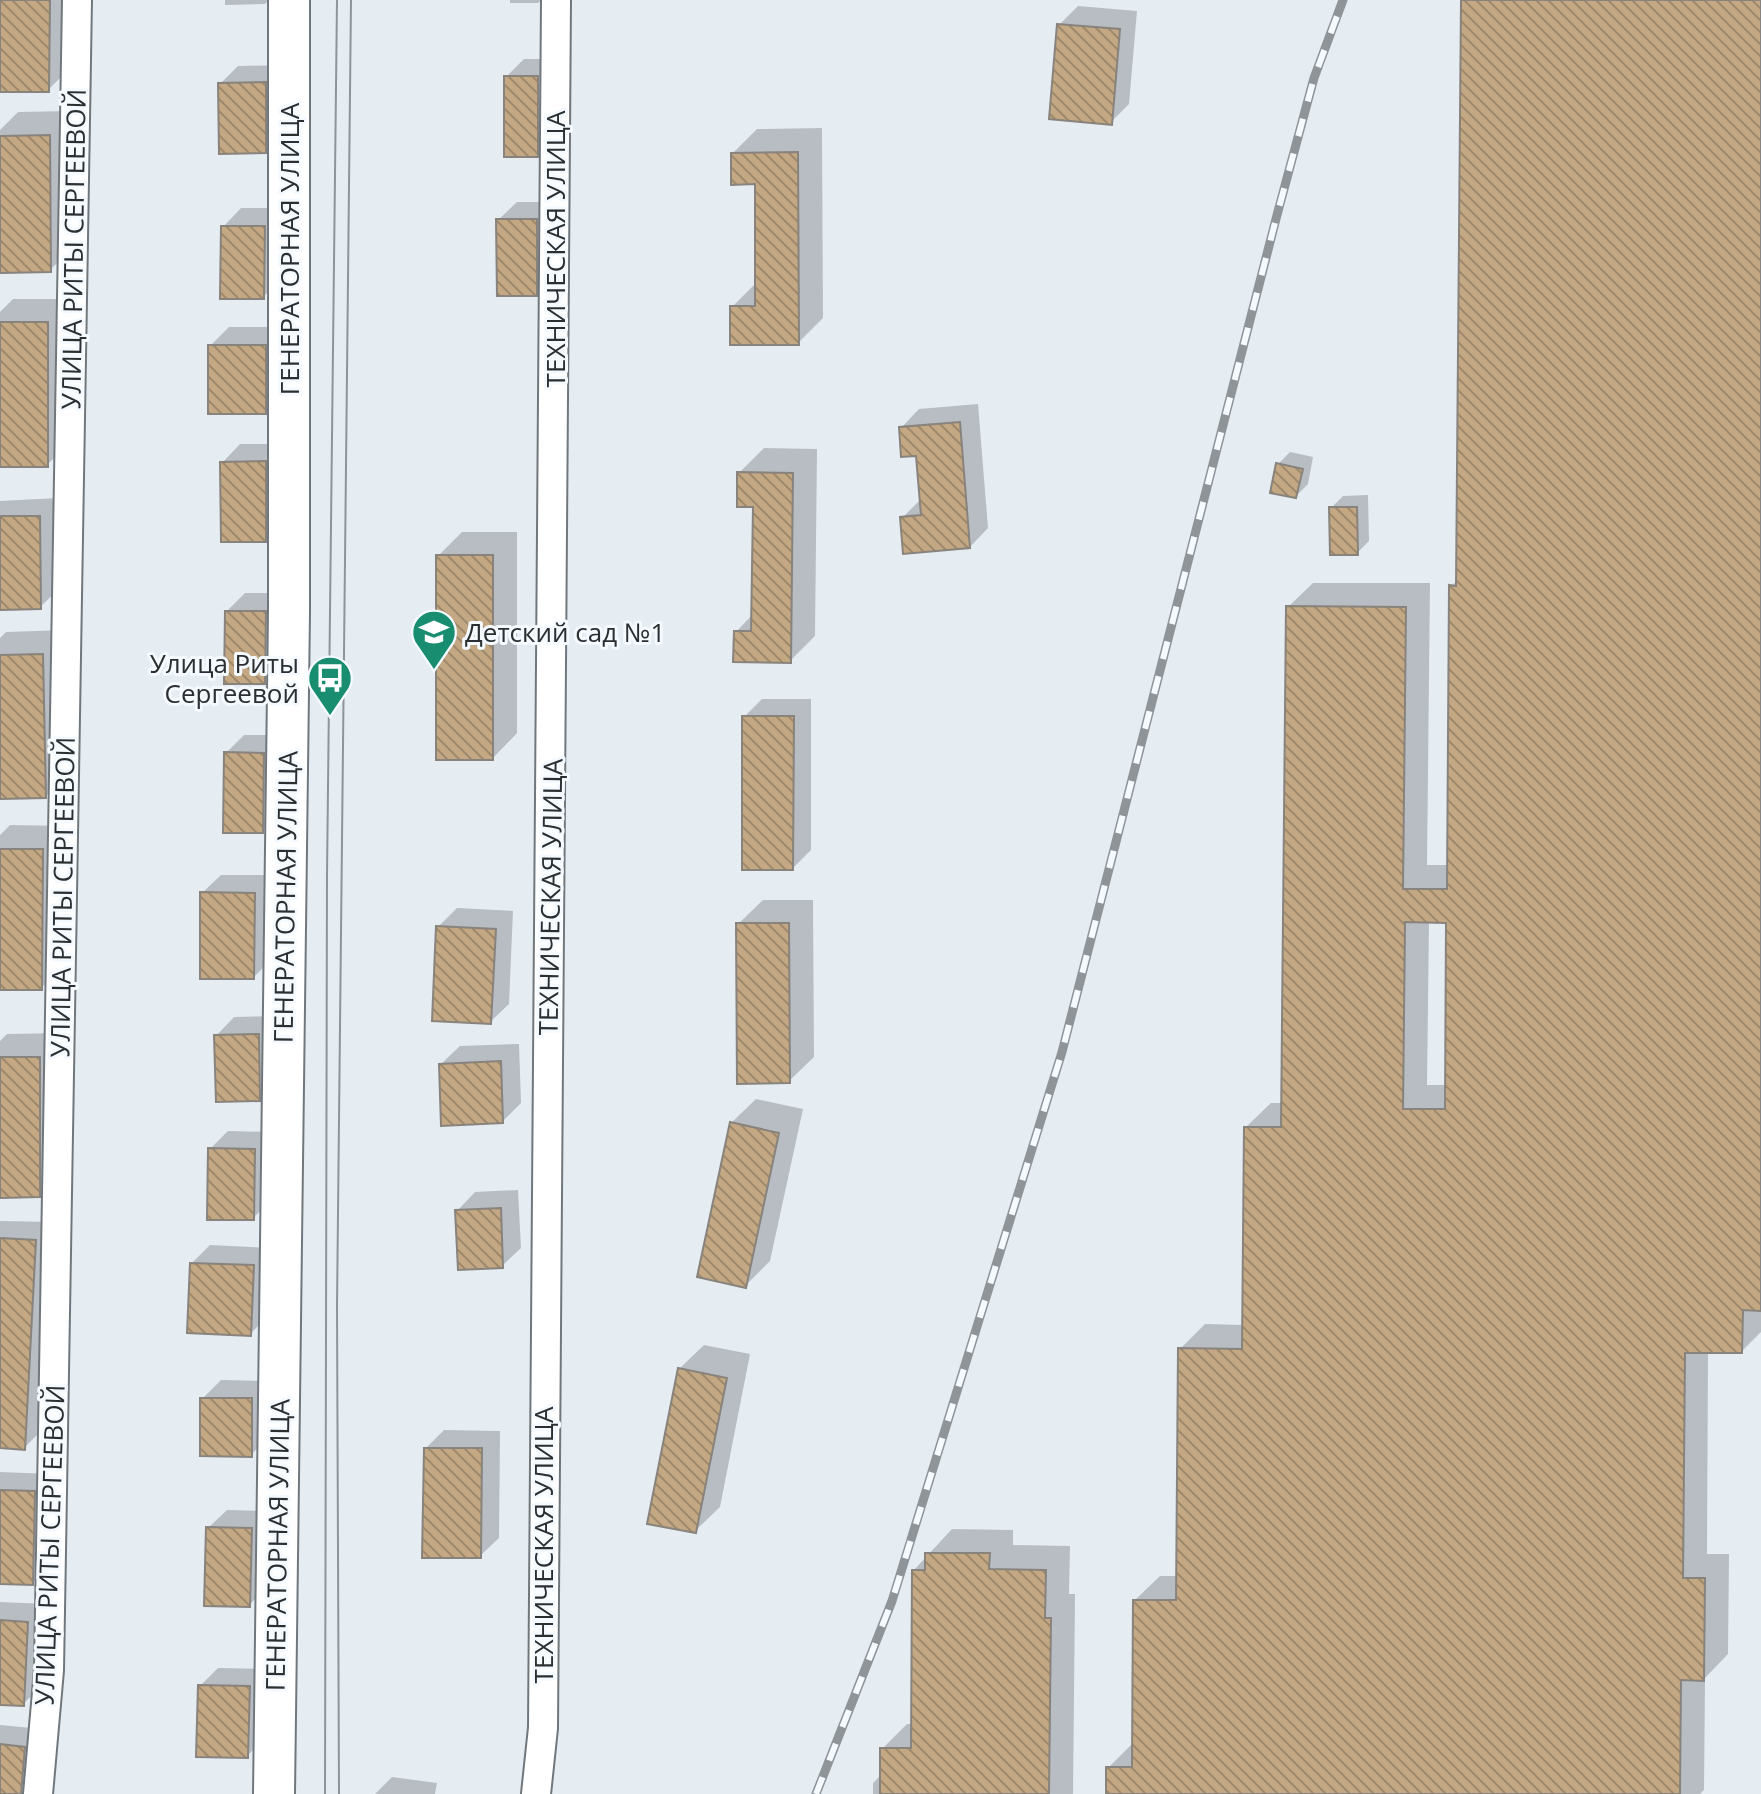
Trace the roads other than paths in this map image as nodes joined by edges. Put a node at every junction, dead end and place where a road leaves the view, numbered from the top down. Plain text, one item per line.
1 (77, 0) edge
2 (289, 0) edge
3 (556, 0) edge
4 (38, 1794) edge
5 (274, 1794) edge
6 (536, 1794) edge

1 - 4 street, УЛИЦА РИТЫ СЕРГЕЕВОЙ
2 - 5 main road, ГЕНЕРАТОРНАЯ УЛИЦА
3 - 6 street, ТЕХНИЧЕСКАЯ УЛИЦА

